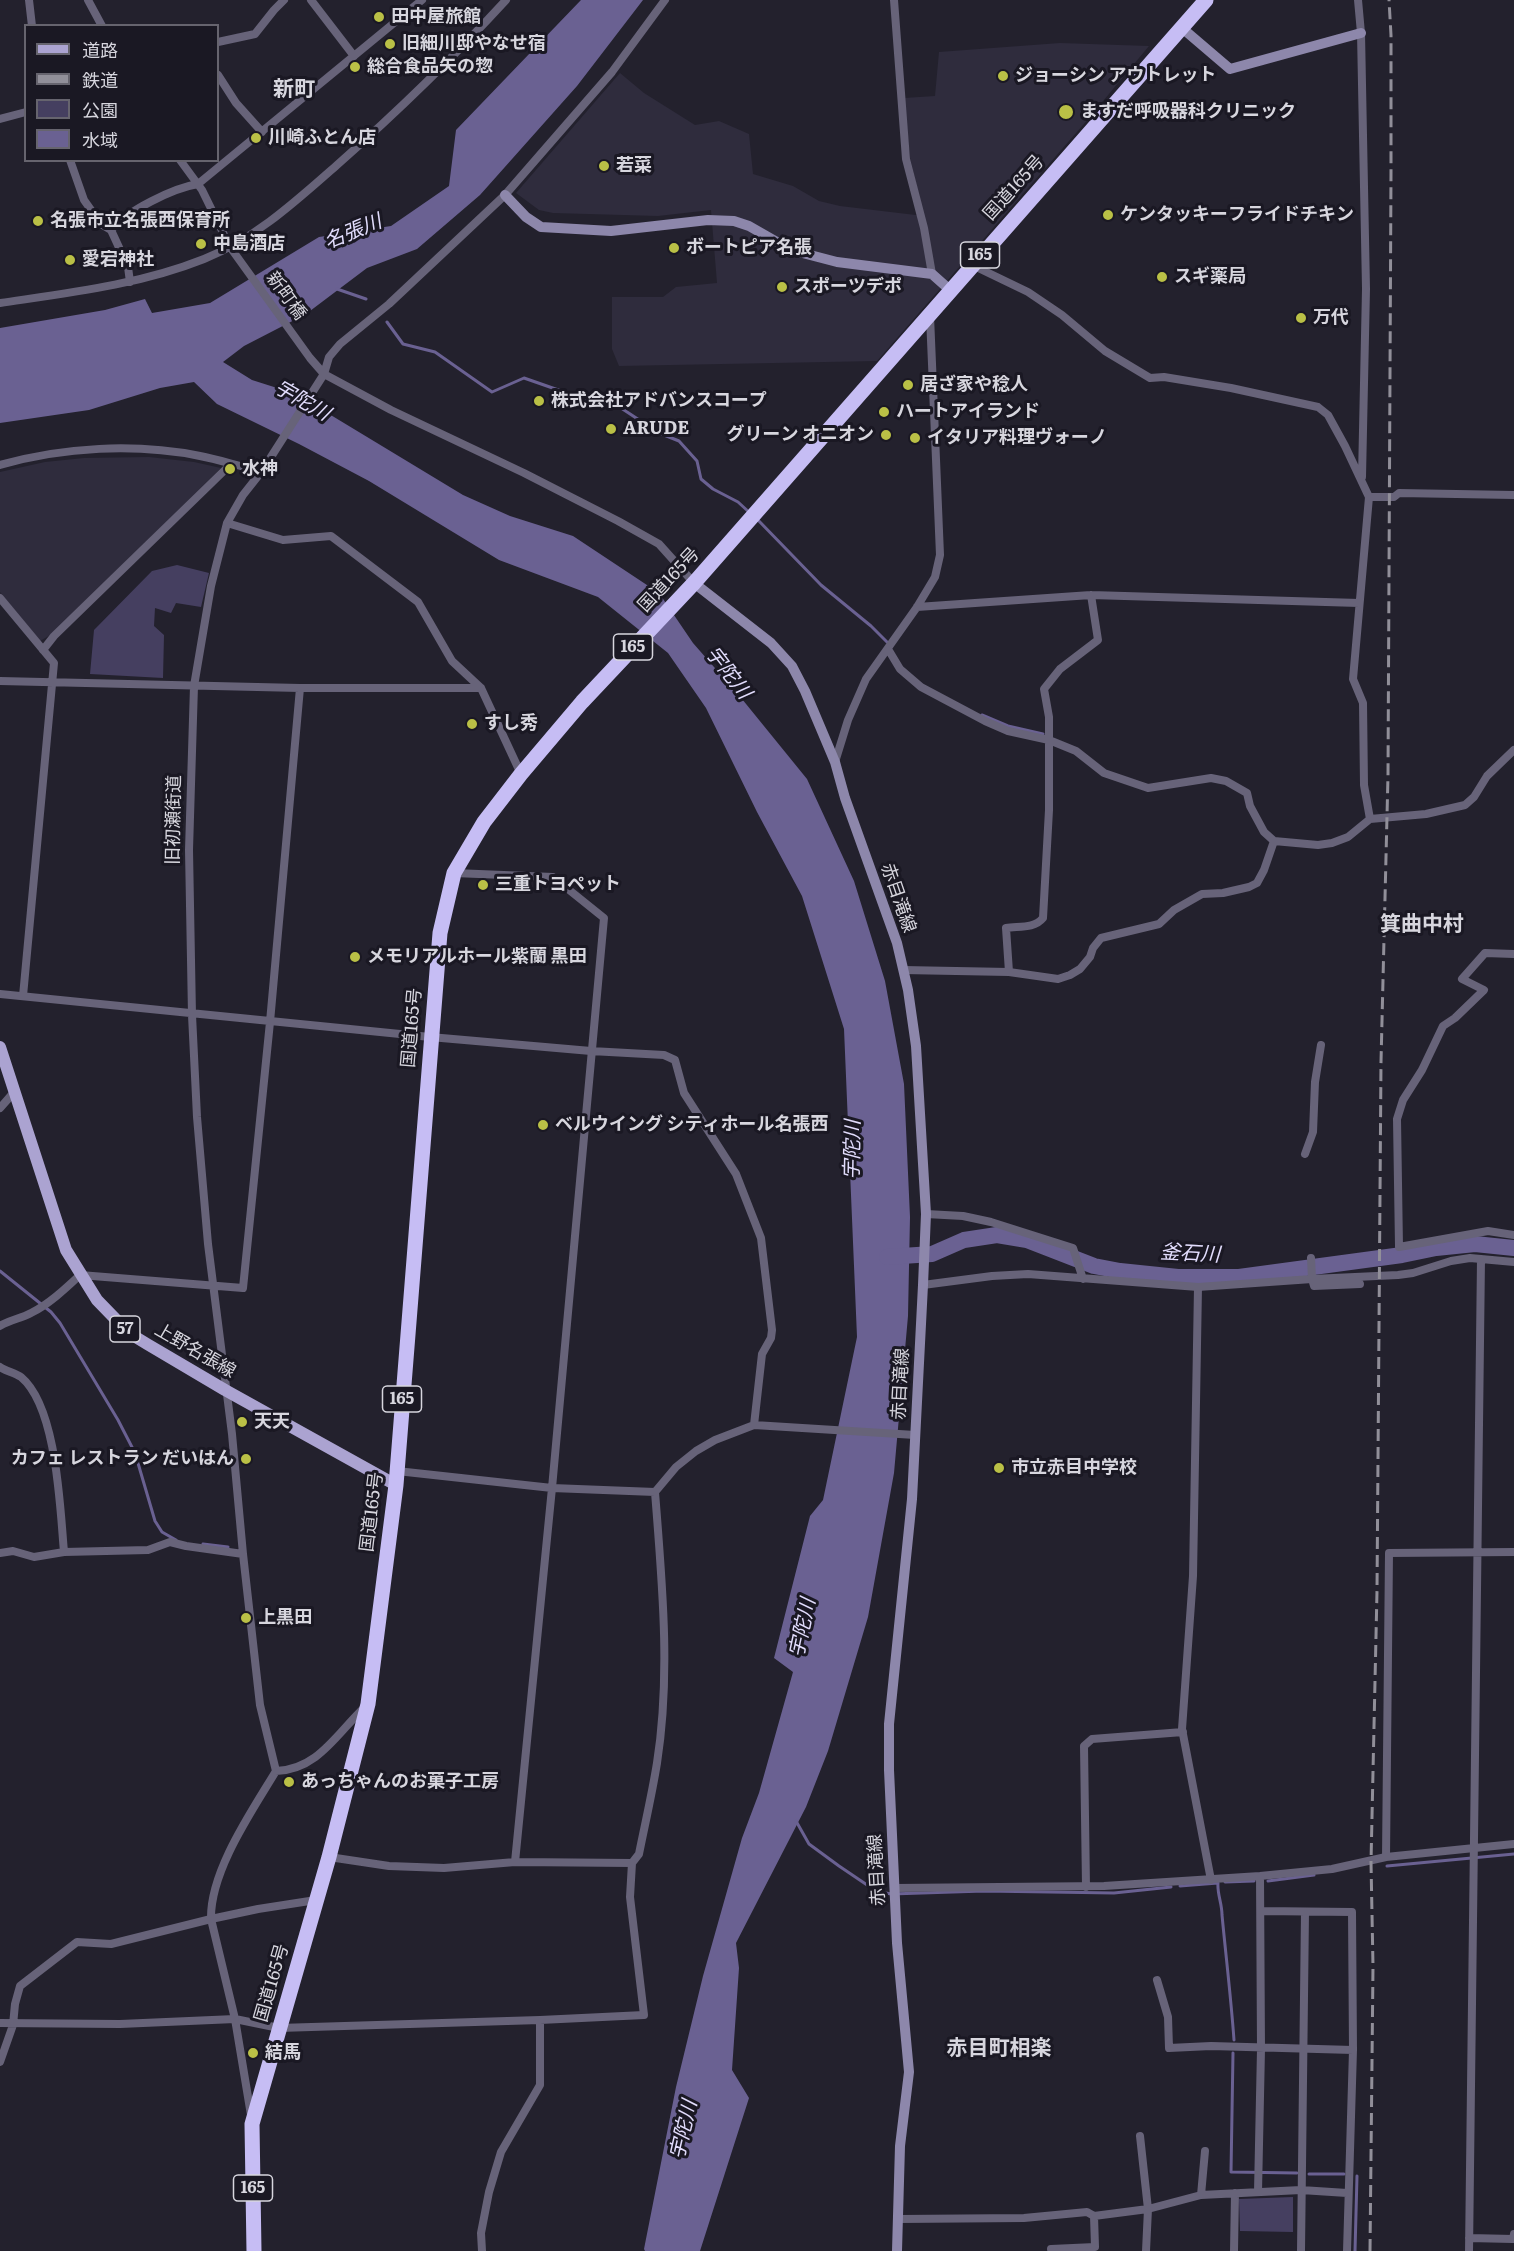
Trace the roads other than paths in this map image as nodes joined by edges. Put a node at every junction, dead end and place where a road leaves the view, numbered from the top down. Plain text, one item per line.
1 (29, 0) edge
2 (88, 0) edge
3 (284, 0) edge
4 (311, 0) edge
5 (422, 0) edge
6 (506, 0) edge
7 (665, 0) edge
8 (894, 0) edge
9 (1206, 0) edge
10 (1358, 0) edge
11 (32, 24) edge
12 (101, 24) edge
13 (1182, 28) junction
14 (1361, 33) junction
15 (219, 42) edge
16 (354, 56) junction
17 (219, 77) edge
18 (24, 113) edge
19 (0, 119) edge
20 (261, 132) junction
21 (71, 162) edge
22 (182, 162) edge
23 (198, 184) junction
24 (505, 195) junction
25 (111, 230) junction
26 (232, 251) junction
27 (972, 265) junction
28 (932, 274) junction
29 (130, 282) junction
30 (950, 290) junction
31 (0, 303) edge
32 (930, 315) junction
33 (322, 378) junction
34 (0, 465) edge
35 (230, 465) junction
36 (264, 469) junction
37 (1362, 480) junction
38 (1514, 495) edge
39 (1369, 497) junction
40 (227, 523) junction
41 (690, 588) junction
42 (1091, 594) junction
43 (0, 598) edge
44 (1359, 603) junction
45 (917, 608) junction
46 (888, 649) junction
47 (43, 650) junction
48 (0, 681) edge
49 (53, 683) junction
50 (194, 686) junction
51 (300, 687) junction
52 (481, 688) junction
53 (1049, 740) junction
54 (1514, 750) edge
55 (835, 762) junction
56 (521, 774) junction
57 (1370, 819) junction
58 (1274, 841) junction
59 (454, 873) junction
60 (1514, 954) edge
61 (903, 970) junction
62 (1009, 972) junction
63 (0, 994) edge
64 (23, 996) junction
65 (192, 1015) junction
66 (270, 1022) junction
67 (430, 1037) junction
68 (1321, 1045) dead end
69 (0, 1047) edge
70 (591, 1051) junction
71 (15, 1091) junction
72 (0, 1108) edge
73 (1305, 1155) dead end
74 (926, 1214) junction
75 (1514, 1235) edge
76 (1311, 1259) dead end
77 (1481, 1259) junction
78 (1514, 1262) edge
79 (80, 1275) junction
80 (1312, 1277) junction
81 (1083, 1279) junction
82 (1360, 1284) dead end
83 (213, 1286) junction
84 (923, 1286) junction
85 (1198, 1287) junction
86 (0, 1326) edge
87 (0, 1367) edge
88 (225, 1390) junction
89 (754, 1425) junction
90 (912, 1434) junction
91 (396, 1478) junction
92 (552, 1488) junction
93 (655, 1492) junction
94 (64, 1552) junction
95 (1478, 1552) junction
96 (1514, 1552) edge
97 (0, 1553) edge
98 (243, 1554) junction
99 (368, 1704) junction
100 (1183, 1732) junction
101 (276, 1771) junction
102 (1514, 1844) edge
103 (1473, 1853) junction
104 (329, 1857) junction
105 (1386, 1857) junction
106 (515, 1862) junction
107 (632, 1863) junction
108 (1260, 1876) junction
109 (1211, 1880) junction
110 (1086, 1887) junction
111 (896, 1893) junction
112 (316, 1900) junction
113 (1261, 1911) junction
114 (1305, 1912) junction
115 (211, 1919) junction
116 (1157, 1980) dead end
117 (236, 2019) junction
118 (540, 2020) junction
119 (0, 2023) edge
120 (13, 2025) junction
121 (279, 2028) junction
122 (1261, 2049) junction
123 (1305, 2050) junction
124 (1353, 2050) junction
125 (0, 2062) edge
126 (252, 2124) junction
127 (1140, 2136) dead end
128 (1205, 2151) dead end
129 (1301, 2190) junction
130 (1258, 2192) junction
131 (1235, 2193) junction
132 (1347, 2193) junction
133 (1201, 2194) junction
134 (1148, 2208) junction
135 (1094, 2216) junction
136 (899, 2219) junction
137 (1514, 2234) edge
138 (1469, 2238) junction
139 (1051, 2249) dead end
140 (254, 2251) edge
141 (482, 2251) edge
142 (897, 2251) edge
143 (1146, 2251) edge
144 (1234, 2251) edge
145 (1301, 2251) edge
146 (1347, 2251) edge
147 (1469, 2251) edge

1 - 11 street
2 - 12 street
3 - 15 street
4 - 16 street
5 - 16 street
6 - 26 street
7 - 24 street, 旧初瀬街道
8 - 28 street
9 - 13 highway, 国道165号 / 165
10 - 14 street
13 - 14 main road
13 - 27 highway, 国道165号 / 165
14 - 37 street
16 - 20 street
17 - 20 street
18 - 19 street
20 - 23 street
21 - 25 street
22 - 23 street, 新町橋
23 - 25 street
23 - 26 street, 新町橋
24 - 28 main road
24 - 33 street, 旧初瀬街道
25 - 29 street
26 - 29 street
26 - 33 street, 新町橋
27 - 30 highway, 国道165号 / 165
27 - 37 street
28 - 30 main road
29 - 31 street
30 - 32 highway, 国道165号 / 165
32 - 41 highway, 国道165号 / 165
32 - 45 street
33 - 36 street, 旧初瀬街道
33 - 41 street
34 - 35 street
35 - 36 street
35 - 47 street
36 - 40 street, 旧初瀬街道
37 - 39 street
38 - 39 street
39 - 44 street
40 - 50 street, 旧初瀬街道
40 - 52 street
41 - 55 main road, 赤目滝線
41 - 56 highway, 国道165号 / 165
42 - 44 street
42 - 45 street
42 - 53 street
43 - 47 street
44 - 57 street
45 - 46 street
46 - 53 street
46 - 55 street
47 - 49 street
48 - 49 street
49 - 50 street
49 - 64 street
50 - 51 street
50 - 65 street, 旧初瀬街道
51 - 52 street
51 - 66 street
52 - 56 street
53 - 58 street
53 - 62 street
54 - 57 street
55 - 61 main road, 赤目滝線
56 - 59 highway, 国道165号 / 165
57 - 58 street
58 - 62 street
59 - 67 highway, 国道165号 / 165
59 - 70 street
60 - 75 street
61 - 62 street
61 - 74 main road, 赤目滝線
63 - 64 street
64 - 65 street
65 - 66 street
65 - 83 street, 旧初瀬街道
66 - 67 street
66 - 83 street
67 - 70 street
67 - 91 highway, 国道165号 / 165
68 - 73 street
69 - 71 main road, 上野名張線 / 57
70 - 89 street
70 - 92 street
71 - 72 street
71 - 79 main road, 上野名張線 / 57
74 - 81 street
74 - 84 main road, 赤目滝線
76 - 80 street
77 - 78 street
77 - 80 street
77 - 95 street
79 - 83 street
79 - 86 street
79 - 88 main road, 上野名張線 / 57
80 - 82 street
80 - 85 street
81 - 84 street
81 - 85 street
83 - 88 street, 旧初瀬街道
84 - 90 main road, 赤目滝線
85 - 100 street
87 - 94 street
88 - 91 main road, 上野名張線 / 57
88 - 98 street, 旧初瀬街道
89 - 90 street
89 - 93 street
90 - 111 main road, 赤目滝線
91 - 92 street
91 - 99 highway, 国道165号 / 165
92 - 93 street
92 - 106 street
93 - 107 street
94 - 97 street
94 - 98 street
95 - 96 street
95 - 103 street
95 - 105 street
98 - 101 street, 旧初瀬街道
99 - 101 street
99 - 104 highway, 国道165号 / 165
100 - 109 street
100 - 110 street
101 - 115 street
102 - 103 street
103 - 105 street
103 - 138 street
104 - 106 street
104 - 112 highway, 国道165号 / 165
105 - 108 street
106 - 107 street
107 - 118 street
108 - 109 street
108 - 113 street
109 - 110 street
110 - 111 street
111 - 136 main road, 赤目滝線
112 - 115 street
112 - 121 highway, 国道165号 / 165
113 - 114 street
113 - 122 street
114 - 123 street
114 - 124 street
115 - 117 street
115 - 120 street
116 - 122 street
117 - 120 street
117 - 121 street
117 - 126 street
118 - 121 street
118 - 141 street
119 - 120 street
120 - 125 street
121 - 126 highway, 国道165号 / 165
122 - 123 street
122 - 130 street
123 - 124 street
123 - 129 street
124 - 132 street
126 - 140 highway, 国道165号 / 165
127 - 134 street
128 - 133 street
129 - 130 street
129 - 132 street
129 - 145 street
130 - 131 street
131 - 133 street
131 - 144 street
132 - 146 street
133 - 134 street
134 - 135 street
134 - 143 street
135 - 136 street
135 - 139 street
136 - 142 main road, 赤目滝線
137 - 138 street
138 - 147 street

